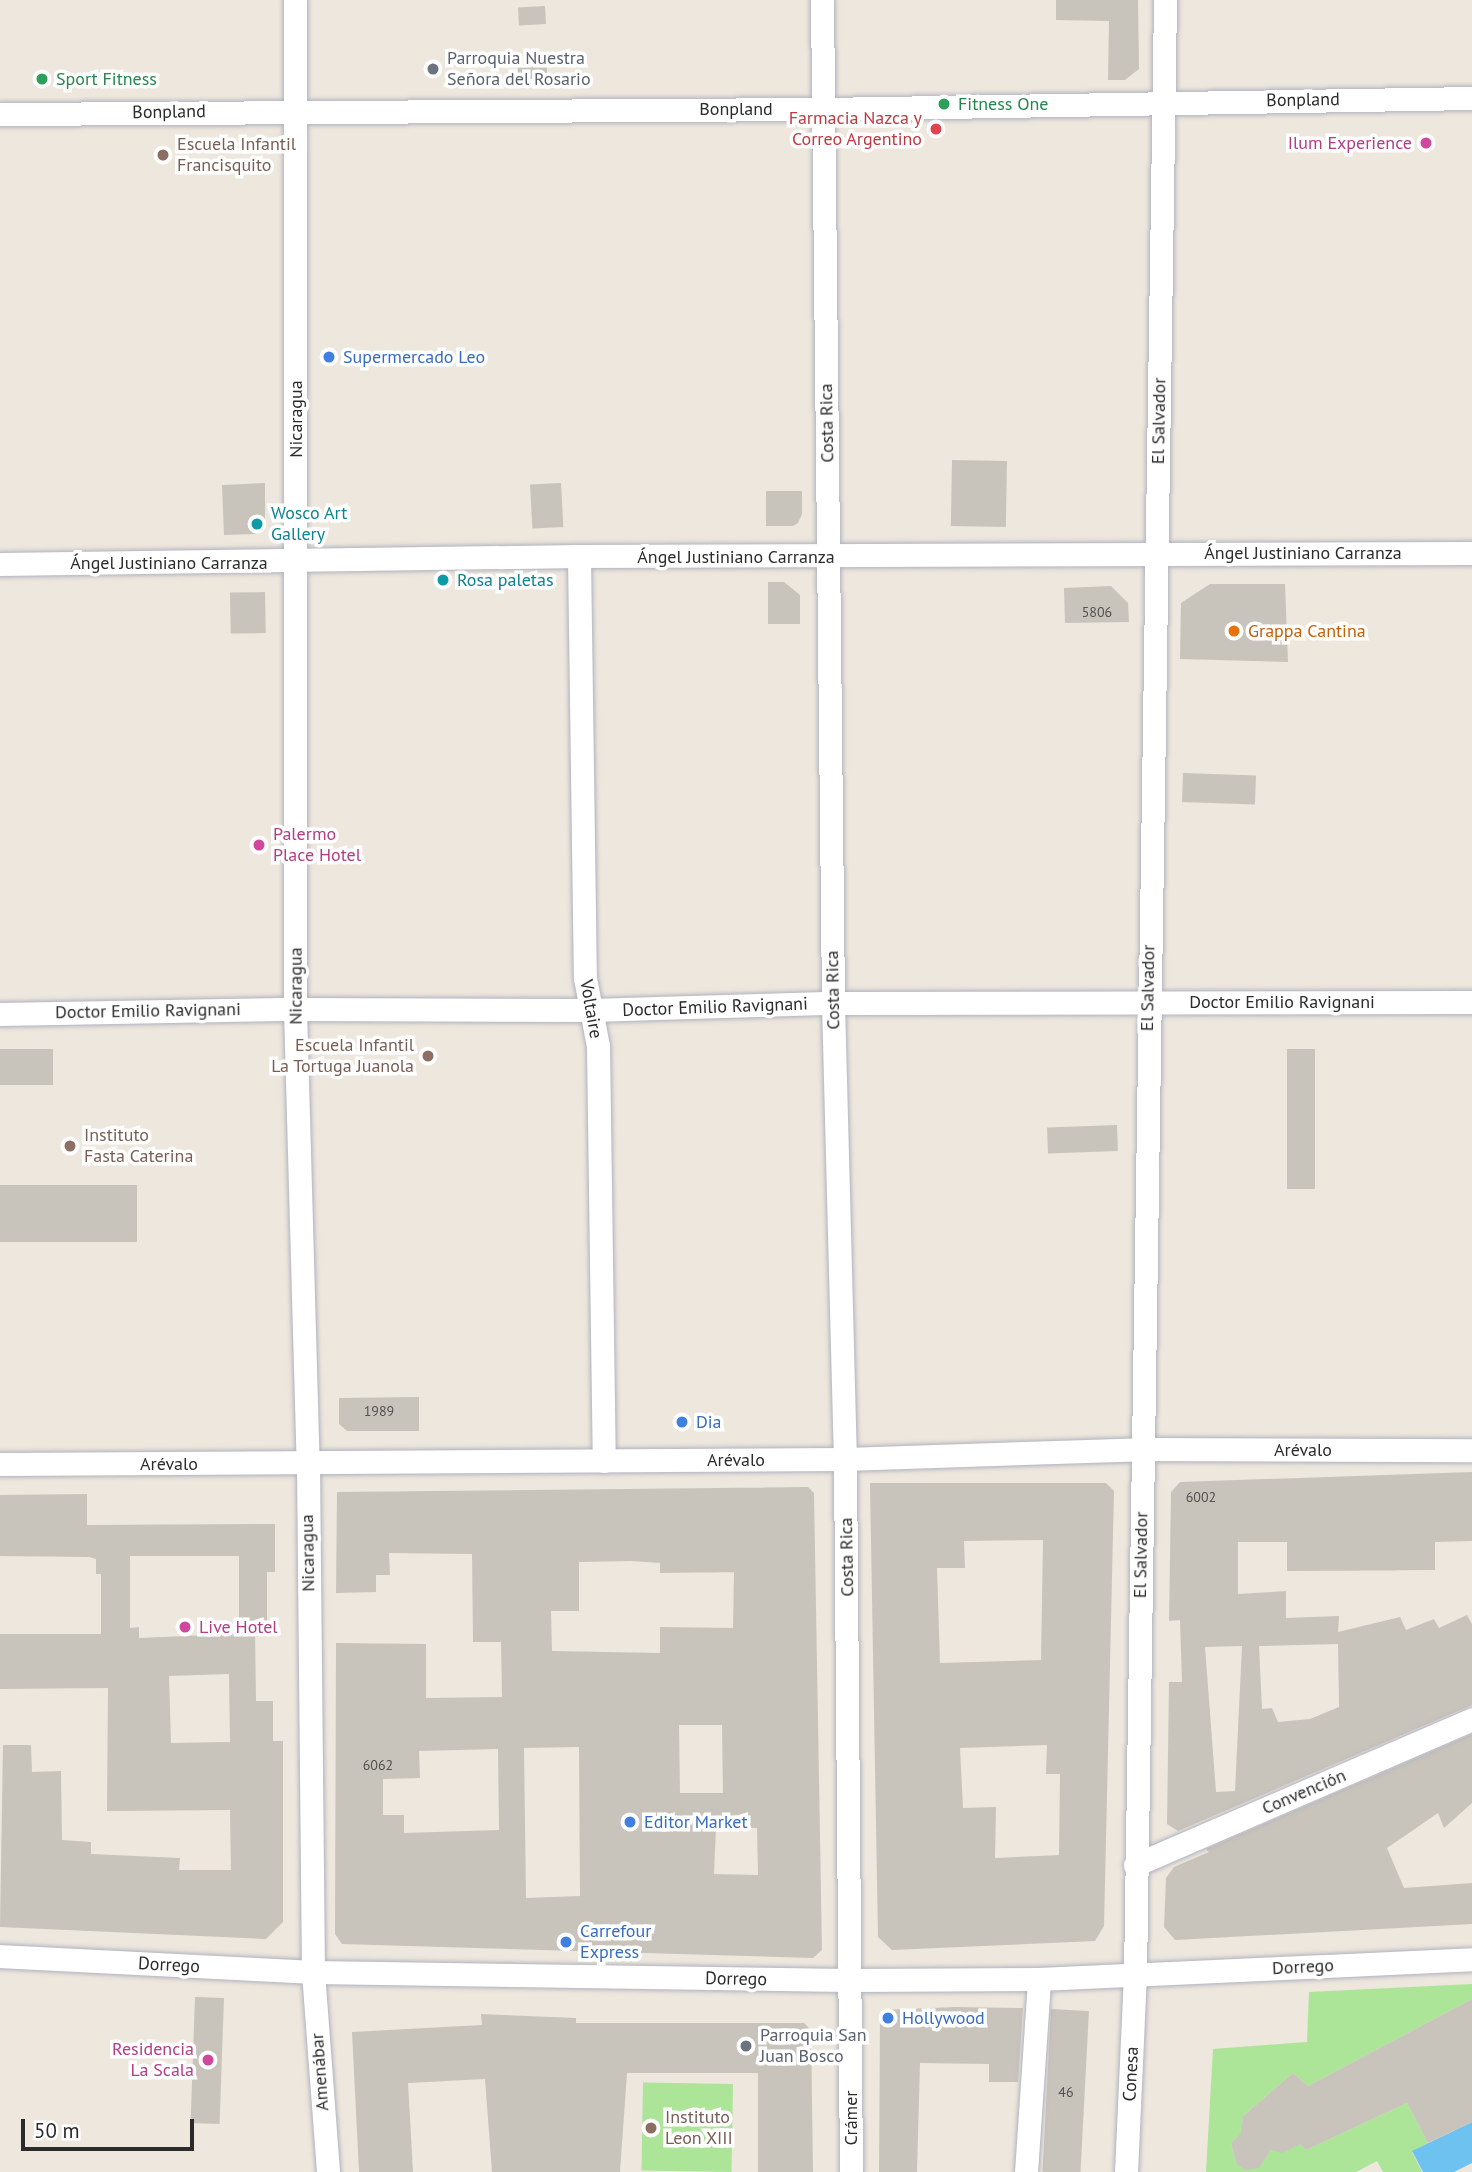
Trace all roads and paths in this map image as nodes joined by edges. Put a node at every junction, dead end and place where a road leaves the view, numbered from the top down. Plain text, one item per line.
1 (295, 0) edge
2 (822, 0) edge
3 (1165, 0) edge
4 (1472, 98) edge
5 (1162, 103) junction
6 (824, 109) junction
7 (296, 110) junction
8 (0, 114) edge
9 (1157, 553) junction
10 (1472, 553) edge
11 (579, 556) junction
12 (828, 557) junction
13 (296, 562) junction
14 (0, 564) edge
15 (1472, 1002) edge
16 (833, 1003) junction
17 (1148, 1003) junction
18 (295, 1009) junction
19 (591, 1010) junction
20 (0, 1014) edge
21 (1142, 1449) junction
22 (1472, 1450) edge
23 (845, 1459) junction
24 (604, 1461) junction
25 (0, 1464) edge
26 (307, 1464) junction
27 (1472, 1719) edge
28 (1135, 1865) junction
29 (0, 1956) edge
30 (1472, 1959) edge
31 (313, 1972) junction
32 (1135, 1976) junction
33 (1039, 1979) junction
34 (852, 1980) junction
35 (328, 2172) edge
36 (851, 2172) edge
37 (1026, 2172) edge
38 (1126, 2172) edge

1 - 7 street, Nicaragua
2 - 6 street, Costa Rica
3 - 5 street, El Salvador
4 - 5 street, Bonpland
5 - 6 street, Bonpland
5 - 9 street, El Salvador
6 - 7 street, Bonpland
6 - 12 street, Costa Rica
7 - 8 street, Bonpland
7 - 13 street, Nicaragua
9 - 10 street, Ángel Justiniano Carranza
9 - 12 street, Ángel Justiniano Carranza
9 - 17 street, El Salvador
11 - 12 street, Ángel Justiniano Carranza
11 - 13 street, Ángel Justiniano Carranza
11 - 19 street, Voltaire
12 - 16 street, Costa Rica
13 - 14 street, Ángel Justiniano Carranza
13 - 18 street, Nicaragua
15 - 17 street, Doctor Emilio Ravignani
16 - 17 street, Doctor Emilio Ravignani
16 - 19 street, Doctor Emilio Ravignani
16 - 23 street, Costa Rica
17 - 21 street, El Salvador
18 - 19 street, Doctor Emilio Ravignani
18 - 20 street, Doctor Emilio Ravignani
18 - 26 street, Nicaragua
19 - 24 street, Voltaire
21 - 22 street, Arévalo
21 - 23 street, Arévalo
21 - 28 street, El Salvador
23 - 24 street, Arévalo
23 - 34 street, Costa Rica
24 - 26 street, Arévalo
25 - 26 street, Arévalo
26 - 31 street, Nicaragua
27 - 28 street, Convención
28 - 32 street, El Salvador
29 - 31 street, Dorrego
30 - 32 street, Dorrego
31 - 34 street, Dorrego
31 - 35 street, Amenábar
32 - 33 street, Dorrego
32 - 38 street, Conesa
33 - 34 street, Dorrego
33 - 37 street
34 - 36 street, Crámer

